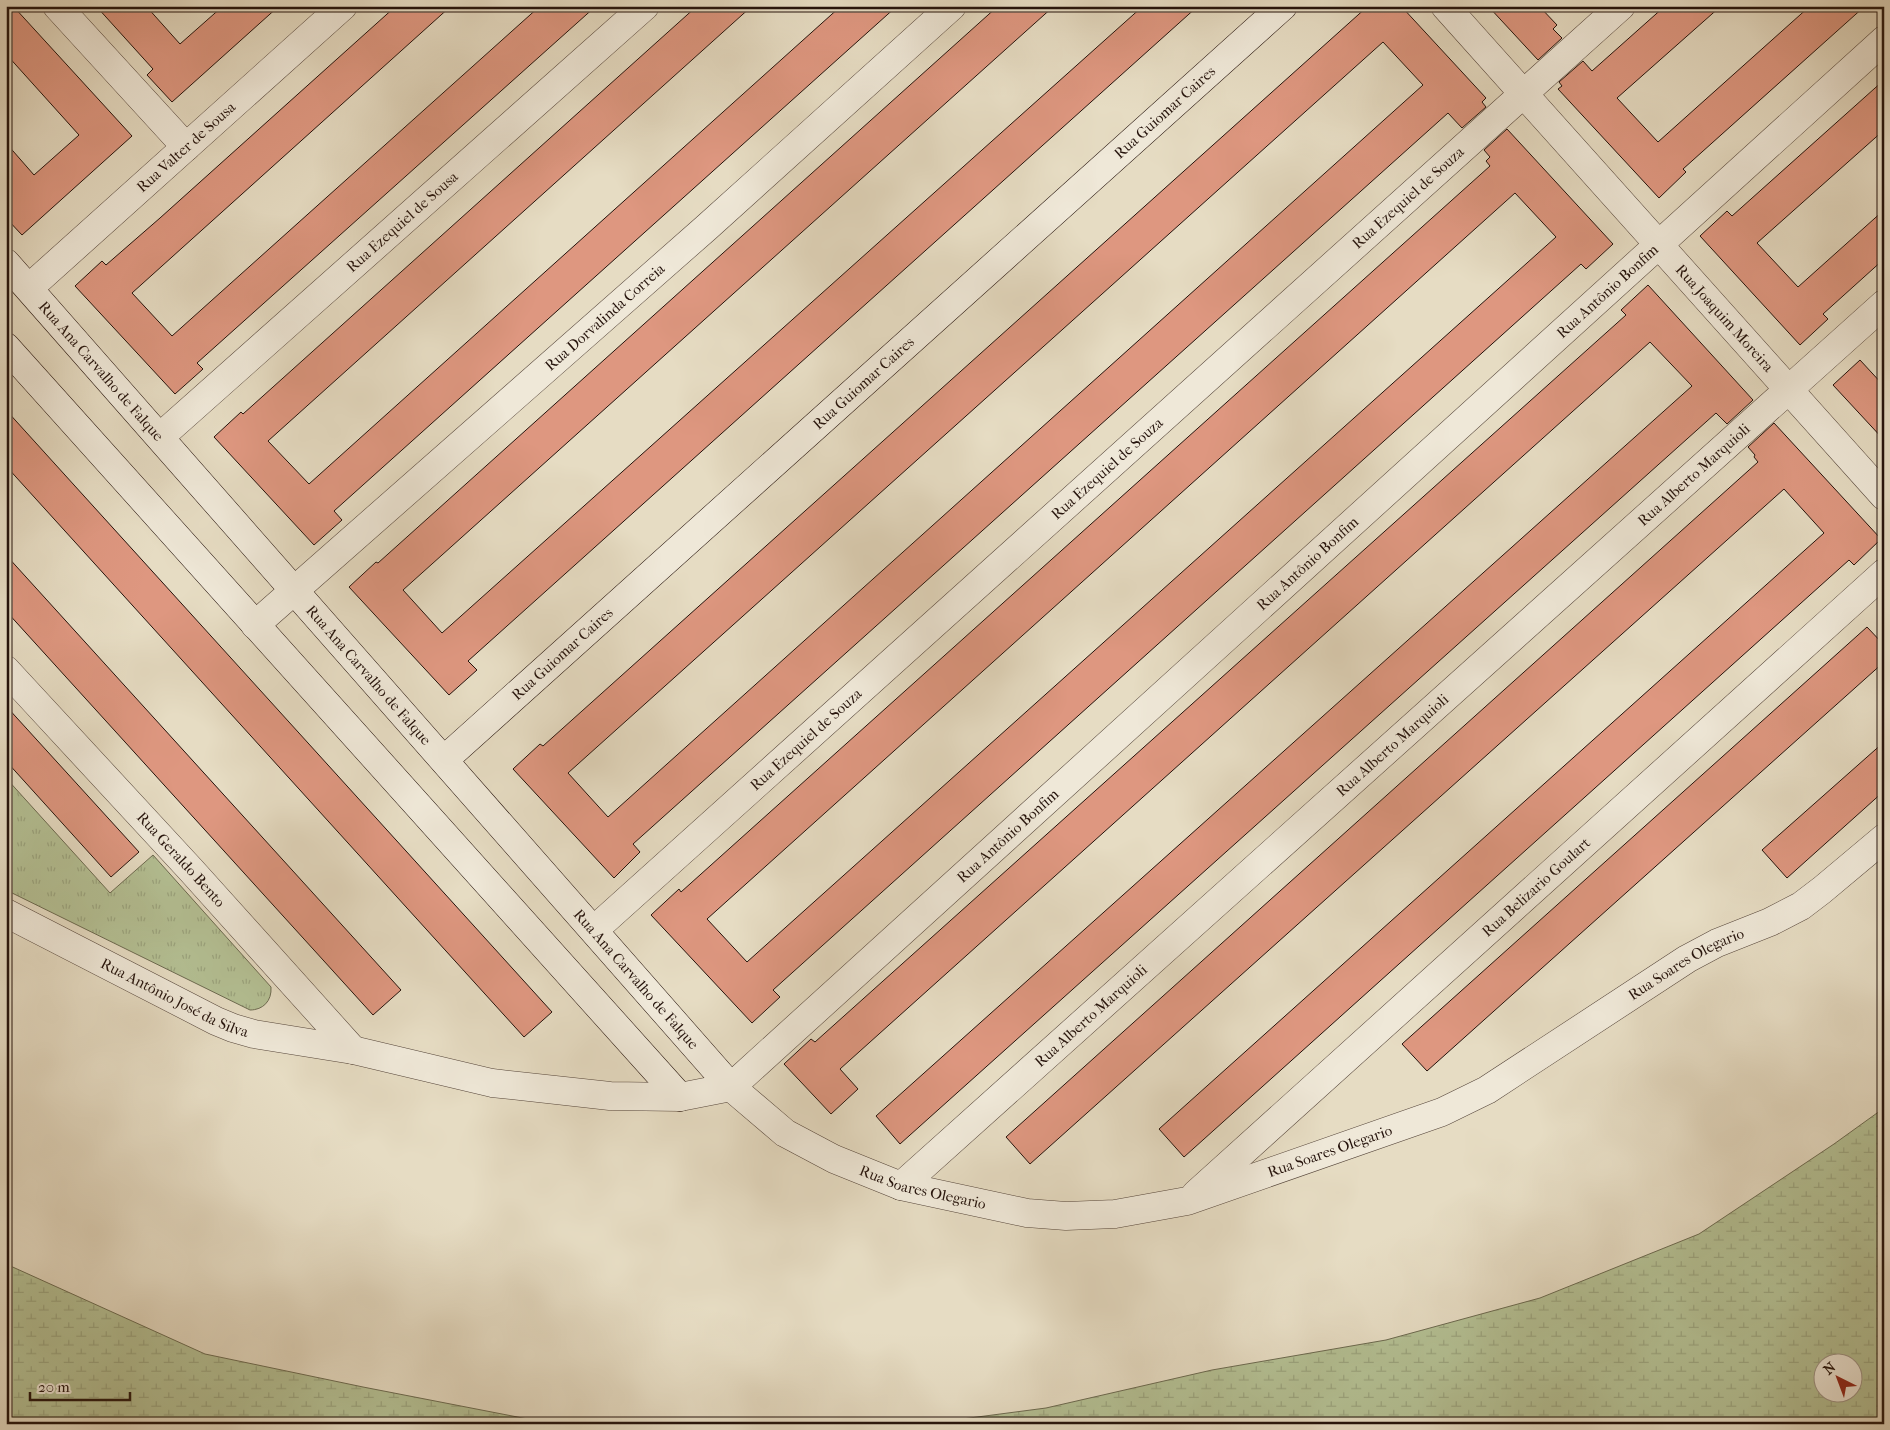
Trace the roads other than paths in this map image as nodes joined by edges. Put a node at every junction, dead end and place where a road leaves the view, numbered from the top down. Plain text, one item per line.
1 (57, 6) edge
2 (645, 6) edge
3 (952, 6) edge
4 (1283, 6) edge
5 (1445, 6) edge
6 (1621, 6) edge
7 (330, 10) edge
8 (1884, 40) edge
9 (1524, 94) junction
10 (186, 147) junction
11 (1659, 244) junction
12 (6, 263) edge
13 (29, 288) junction
14 (1884, 304) edge
15 (6, 347) edge
16 (1788, 390) junction
17 (160, 437) junction
18 (1884, 496) edge
19 (1884, 573) edge
20 (295, 591) junction
21 (255, 625) junction
22 (6, 670) edge
23 (444, 760) junction
24 (1884, 838) edge
25 (6, 913) edge
26 (594, 930) junction
27 (353, 1050) junction
28 (731, 1087) junction
29 (680, 1097) junction
30 (901, 1186) junction
31 (1187, 1201) junction

1 - 10 street
2 - 17 street, Rua Ezequiel de Sousa
3 - 20 street, Rua Dorvalinda Correia
4 - 23 street, Rua Guiomar Caires
5 - 9 street, Rua Joaquim Moreira
6 - 9 street, Rua Ezequiel de Souza
7 - 10 street, Rua Valter de Sousa
8 - 11 street, Rua Antônio Bonfim
9 - 11 street, Rua Joaquim Moreira
9 - 26 street, Rua Ezequiel de Souza
10 - 13 street, Rua Valter de Sousa
11 - 16 street, Rua Joaquim Moreira
11 - 28 street, Rua Antônio Bonfim
12 - 13 street, Rua Ana Carvalho de Falque
13 - 17 street, Rua Ana Carvalho de Falque
14 - 16 street, Rua Alberto Marquioli
15 - 21 street
16 - 18 street, Rua Joaquim Moreira
16 - 30 street, Rua Alberto Marquioli
17 - 20 street, Rua Ana Carvalho de Falque
19 - 31 street, Rua Belizario Goulart
20 - 21 street, Rua Dorvalinda Correia
20 - 23 street, Rua Ana Carvalho de Falque
21 - 29 street
22 - 27 street, Rua Geraldo Bento
23 - 26 street, Rua Ana Carvalho de Falque
24 - 31 street, Rua Soares Olegario
25 - 27 street, Rua Antônio José da Silva
26 - 28 street, Rua Ana Carvalho de Falque
27 - 29 street, Rua Antônio José da Silva
28 - 29 street, Rua Antônio José da Silva
28 - 30 street, Rua Soares Olegario
30 - 31 street, Rua Soares Olegario

